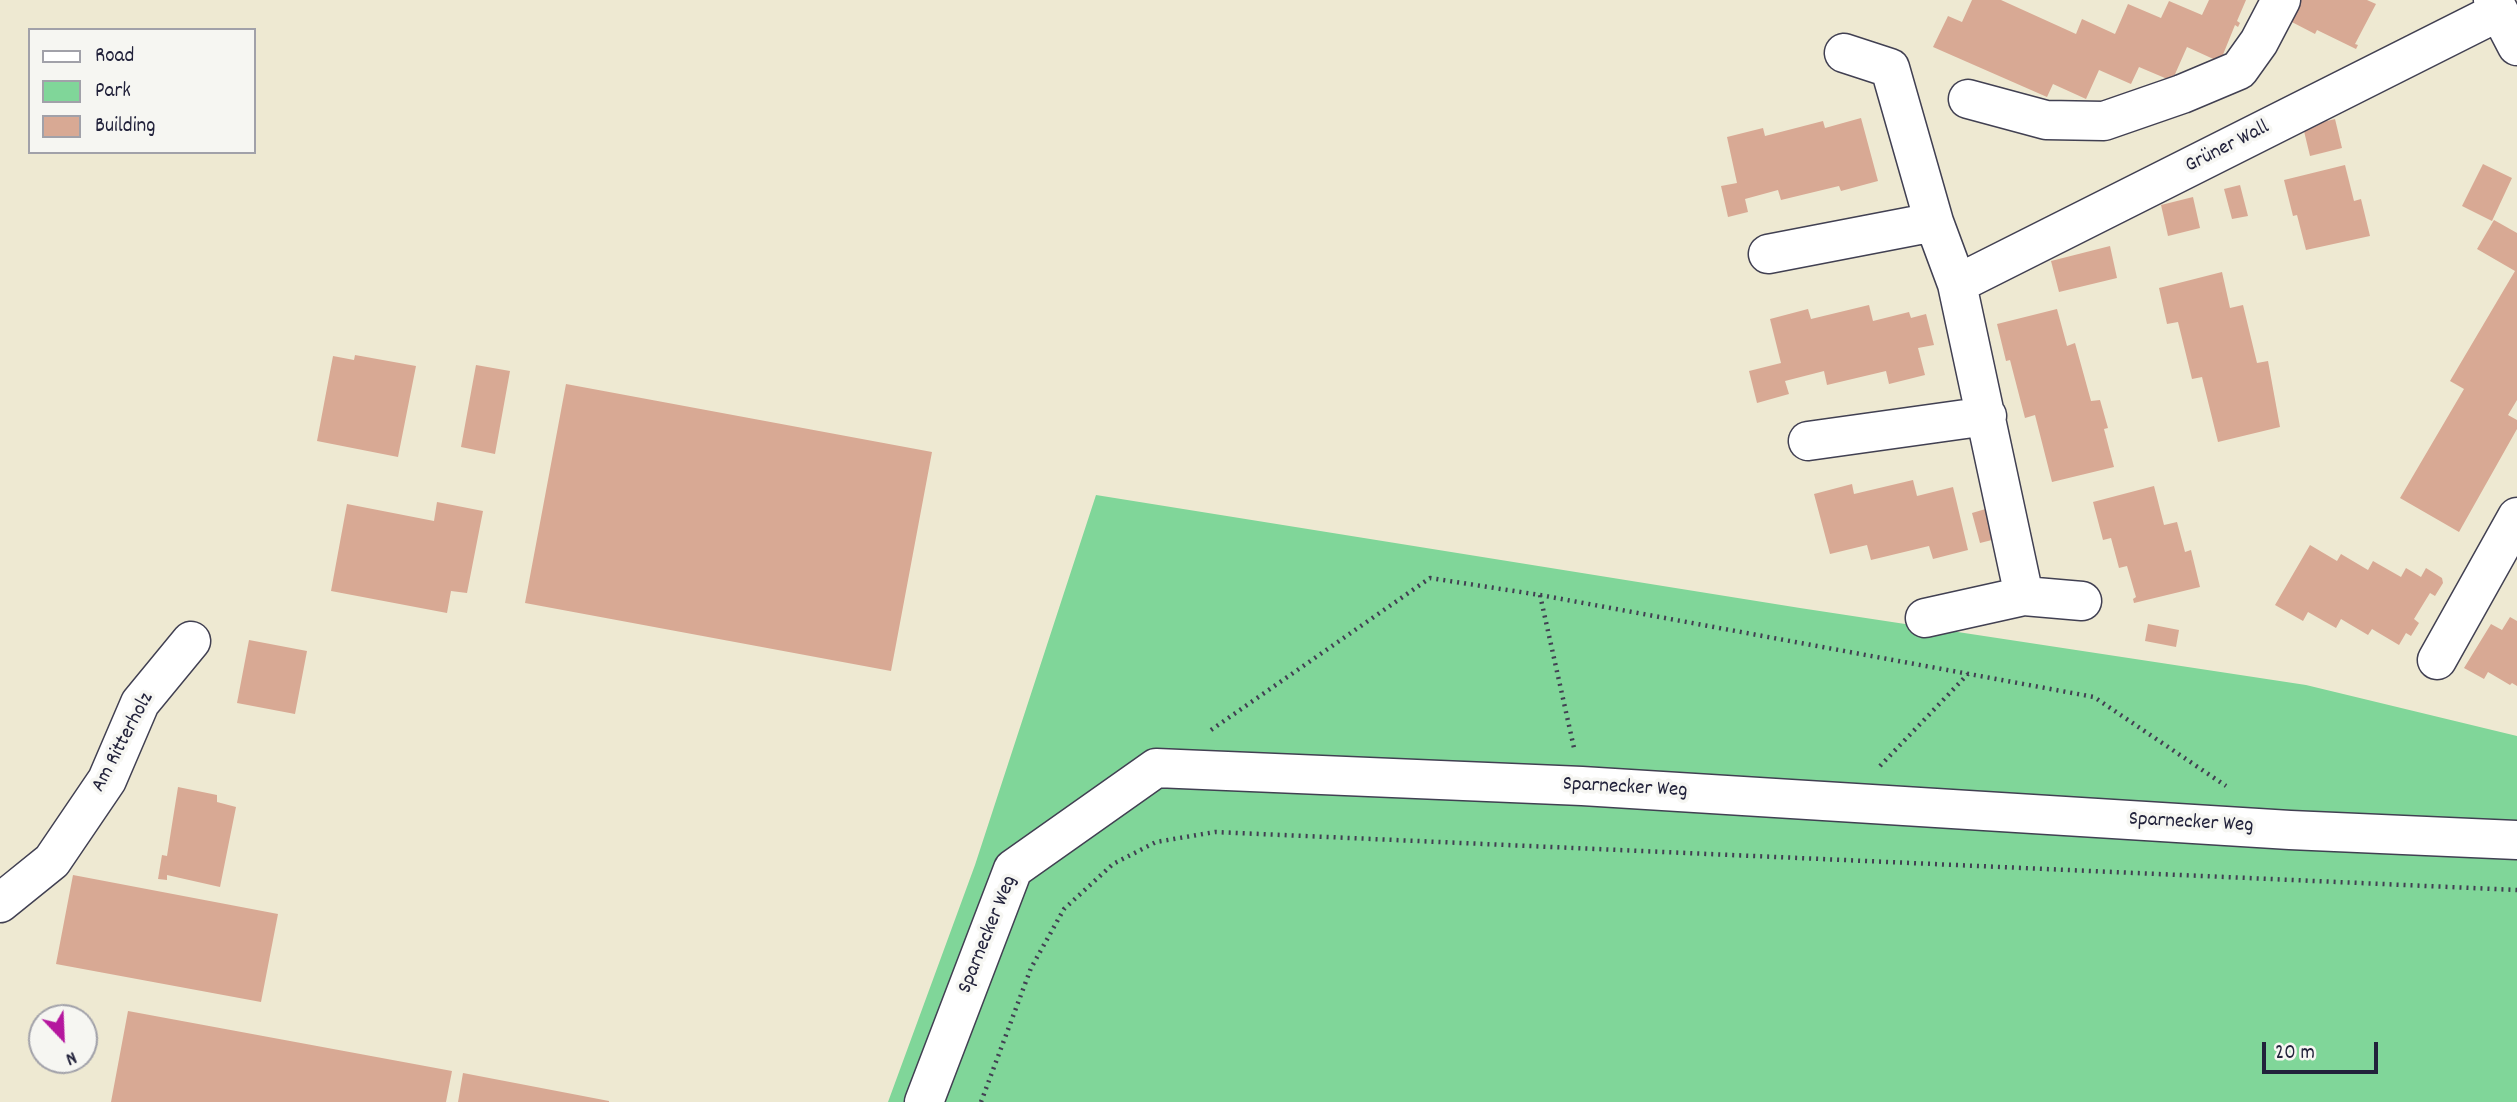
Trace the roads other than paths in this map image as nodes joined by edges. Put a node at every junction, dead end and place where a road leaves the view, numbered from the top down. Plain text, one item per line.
1 (2281, 0) edge
2 (2496, 6) edge
3 (2517, 46) edge
4 (1844, 53) dead end
5 (1968, 99) dead end
6 (1934, 222) junction
7 (1768, 254) dead end
8 (1957, 284) junction
9 (1987, 416) junction
10 (1808, 441) dead end
11 (2517, 517) edge
12 (2024, 596) junction
13 (2082, 601) dead end
14 (1925, 618) dead end
15 (191, 641) dead end
16 (2437, 660) dead end
17 (2517, 840) edge
18 (0, 903) edge
19 (924, 1102) edge

1 - 5 street
2 - 3 street
2 - 8 street, Grüner Wall
4 - 6 street
6 - 7 street
6 - 8 street
8 - 9 street
9 - 10 street
9 - 12 street
11 - 16 street
12 - 13 street
12 - 14 street
15 - 18 street, Am Ritterholz
17 - 19 street, Sparnecker Weg

